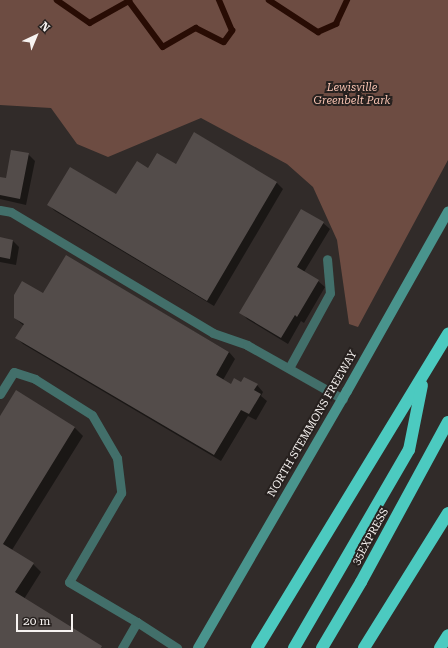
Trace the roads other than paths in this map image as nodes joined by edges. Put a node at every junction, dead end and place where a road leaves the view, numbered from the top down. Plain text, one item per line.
1 (0, 210) edge
2 (448, 212) edge
3 (327, 258) dead end
4 (448, 334) edge
5 (289, 368) junction
6 (424, 376) junction
7 (0, 394) edge
8 (343, 399) junction
9 (448, 422) edge
10 (448, 426) edge
11 (440, 436) junction
12 (448, 513) edge
13 (137, 622) junction
14 (448, 635) edge
15 (122, 648) edge
16 (177, 648) edge
17 (198, 648) edge
18 (257, 648) edge
19 (294, 648) edge
20 (322, 648) edge
21 (364, 648) edge
22 (440, 648) edge

1 - 5 lane
2 - 8 main road, NORTH STEMMONS FREEWAY
3 - 5 lane
4 - 6 highway
5 - 8 lane
6 - 18 highway
6 - 19 highway
7 - 13 lane
8 - 17 main road, NORTH STEMMONS FREEWAY
9 - 11 highway
10 - 11 highway
11 - 20 highway, 35EXPRESS
12 - 21 highway
13 - 15 lane
13 - 16 lane
14 - 22 highway

